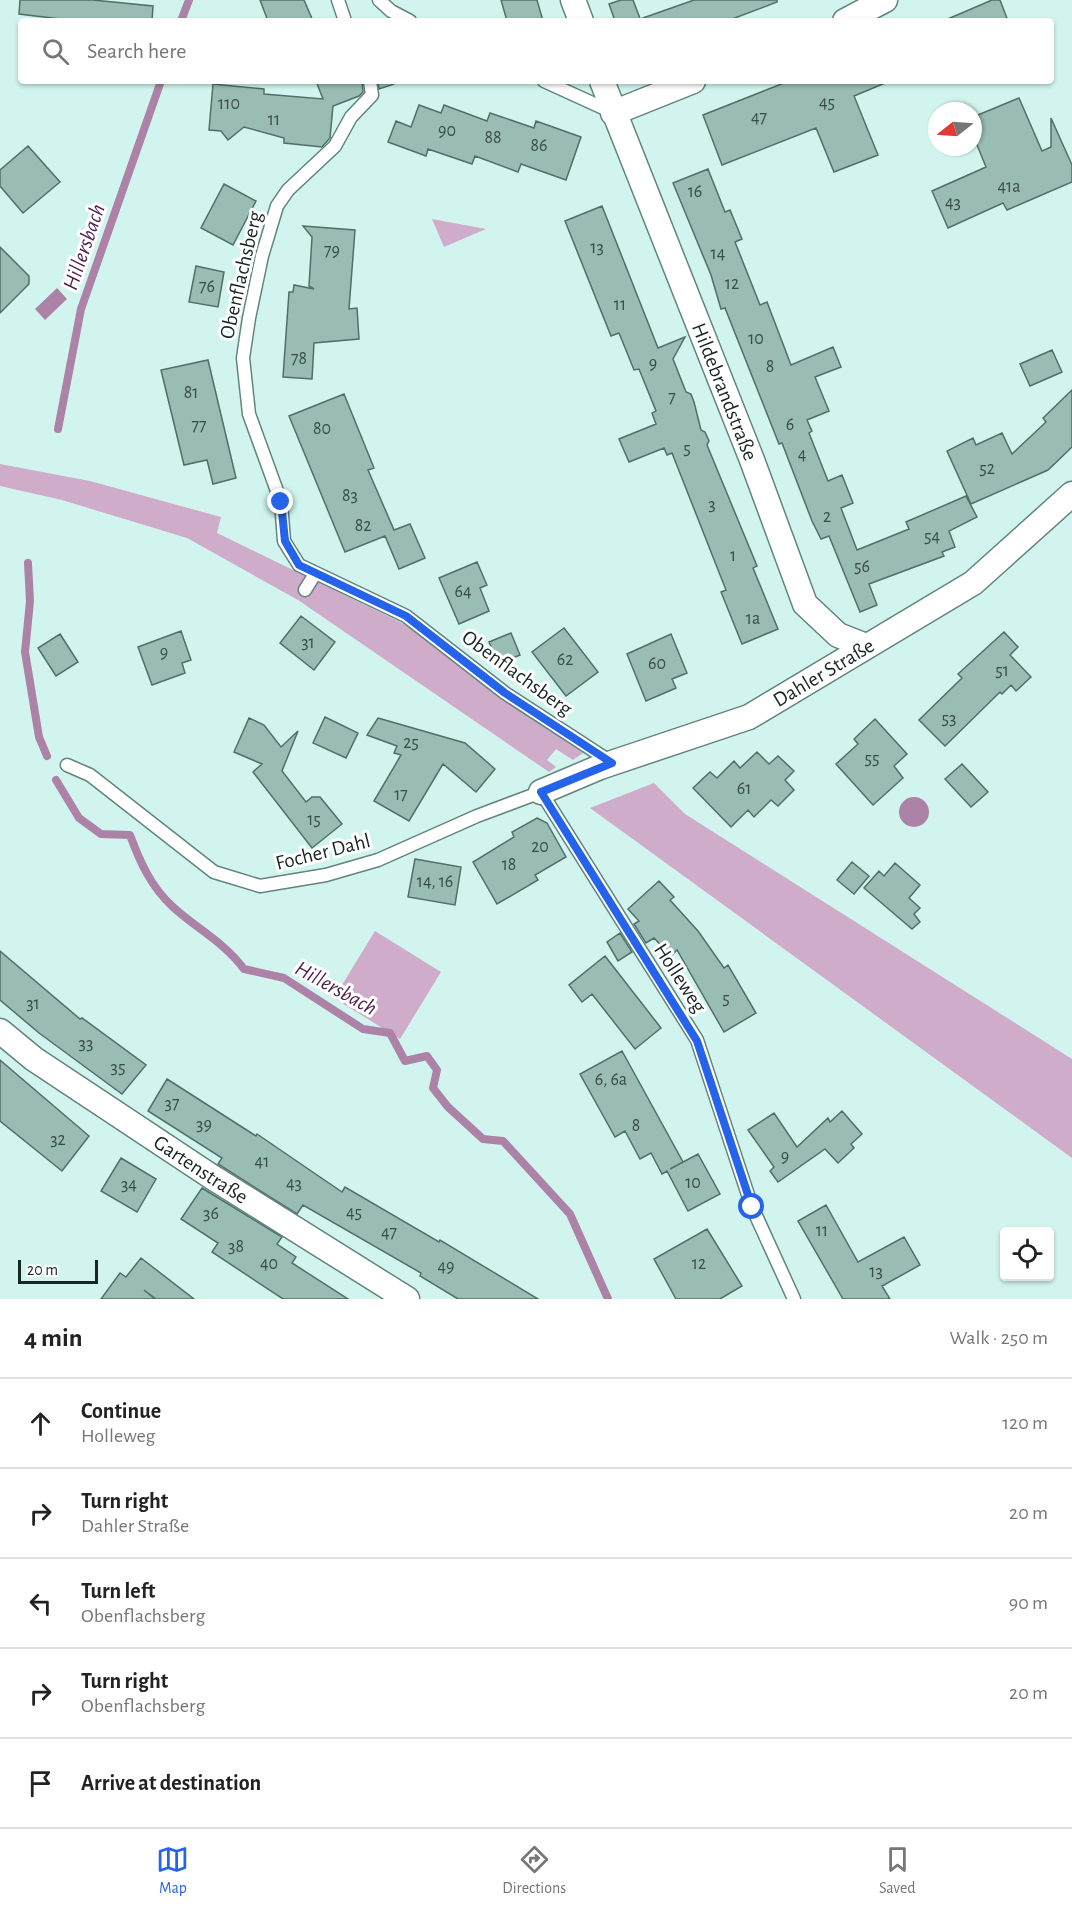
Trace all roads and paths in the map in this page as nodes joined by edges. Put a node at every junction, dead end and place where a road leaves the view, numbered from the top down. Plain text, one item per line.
1 (338, 0) edge
2 (379, 0) edge
3 (573, 0) edge
4 (885, 0) edge
5 (391, 5) edge
6 (344, 18) edge
7 (406, 18) edge
8 (580, 18) edge
9 (851, 18) edge
10 (370, 84) edge
11 (551, 84) edge
12 (603, 84) edge
13 (685, 84) edge
14 (614, 112) junction
15 (1072, 494) edge
16 (315, 574) junction
17 (305, 590) dead end
18 (866, 646) junction
19 (612, 763) junction
20 (67, 765) dead end
21 (541, 792) junction
22 (0, 1031) edge
23 (407, 1299) edge
24 (794, 1299) edge

1 - 6 lane
2 - 5 lane
3 - 8 street
4 - 9 street
5 - 7 lane
10 - 16 lane, Obenflachsberg
11 - 14 lane
12 - 14 street, Hildebrandstraße
13 - 14 street
14 - 18 street, Hildebrandstraße
15 - 18 street, Dahler Straße
16 - 17 lane
16 - 19 lane, Obenflachsberg
18 - 19 street, Dahler Straße
19 - 21 street, Dahler Straße
20 - 21 lane, Focher Dahl
21 - 24 lane, Holleweg
22 - 23 street, Gartenstraße

